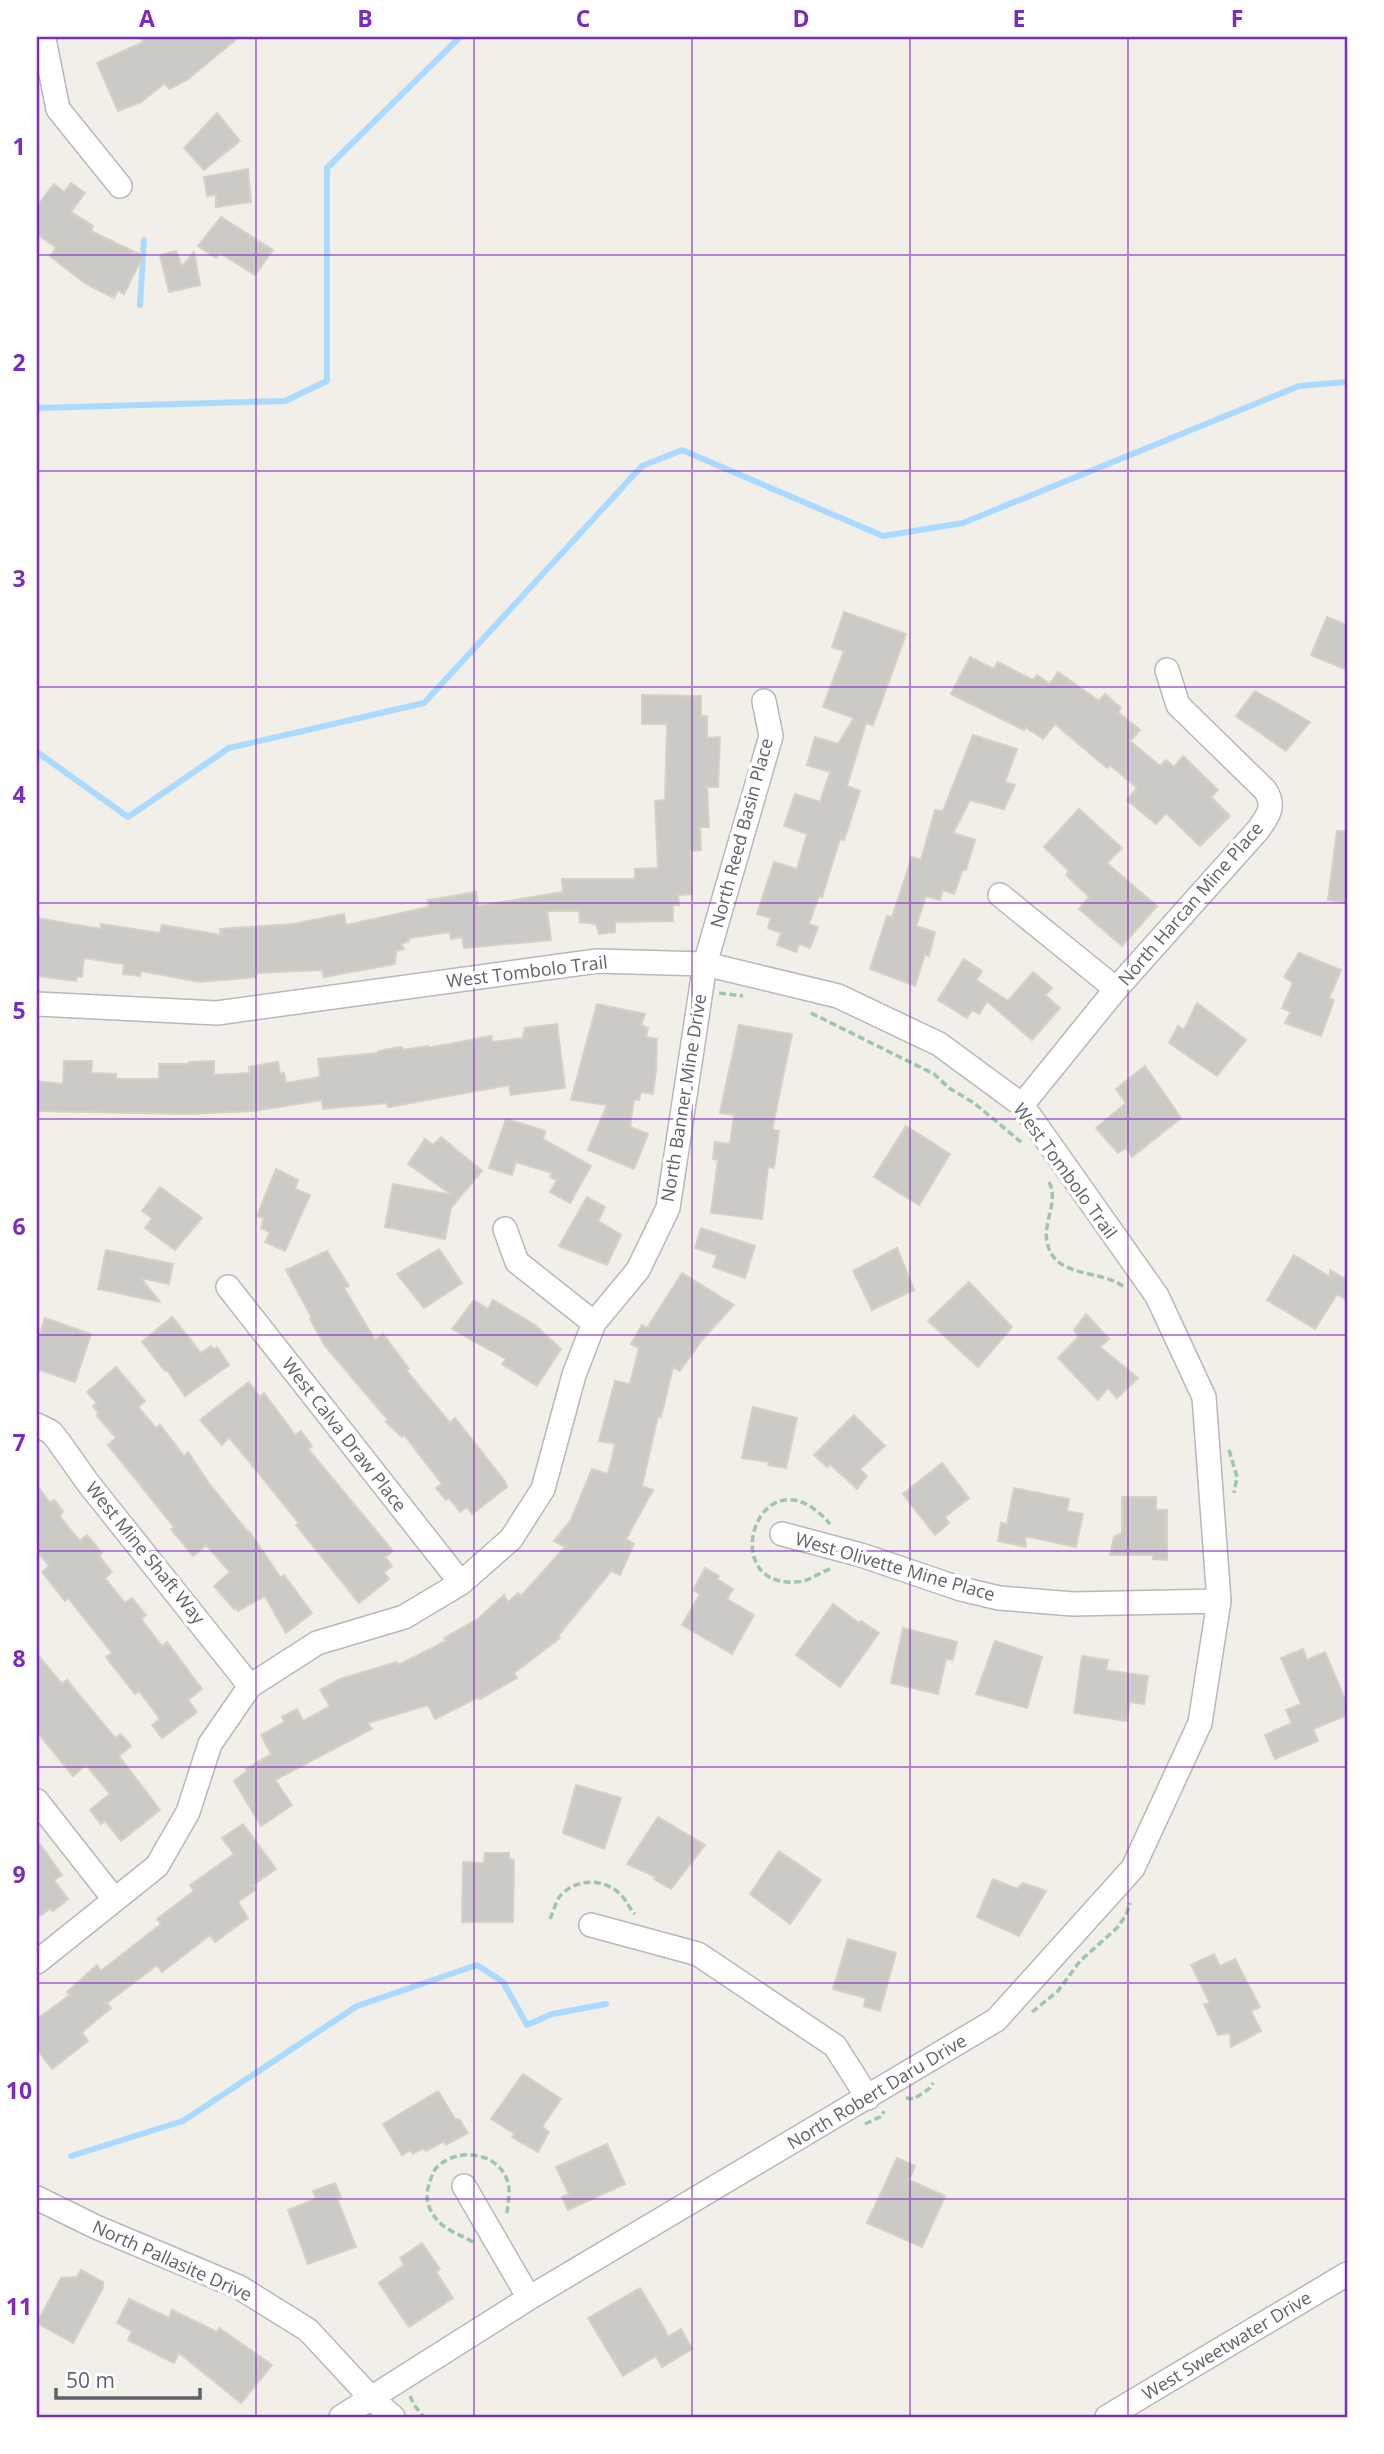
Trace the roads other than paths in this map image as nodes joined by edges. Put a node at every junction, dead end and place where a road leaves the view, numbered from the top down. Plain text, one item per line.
1 (43, 38) edge
2 (120, 186) dead end
3 (1167, 670) dead end
4 (764, 701) dead end
5 (1000, 895) dead end
6 (705, 964) junction
7 (1116, 989) junction
8 (37, 1004) edge
9 (1022, 1105) junction
10 (505, 1228) dead end
11 (228, 1287) dead end
12 (594, 1323) junction
13 (37, 1425) edge
14 (782, 1534) dead end
15 (461, 1583) junction
16 (1219, 1601) junction
17 (250, 1686) junction
18 (37, 1801) edge
19 (114, 1899) junction
20 (591, 1925) dead end
21 (37, 1962) edge
22 (860, 2103) junction
23 (464, 2186) dead end
24 (37, 2199) edge
25 (1347, 2274) edge
26 (530, 2298) junction
27 (373, 2408) edge
28 (341, 2417) edge
29 (393, 2417) edge
30 (1107, 2417) edge

1 - 2 street
3 - 7 street, North Harcan Mine Place
4 - 6 street, North Reed Basin Place
5 - 7 street
6 - 8 street, West Tombolo Trail
6 - 9 street, West Tombolo Trail
6 - 12 street, North Banner Mine Drive
7 - 9 street, North Harcan Mine Place
9 - 16 street, West Tombolo Trail
10 - 12 street
11 - 15 street, West Calva Draw Place
12 - 15 street, North Banner Mine Drive
13 - 17 street, West Mine Shaft Way
14 - 16 street, West Olivette Mine Place
15 - 17 street, North Banner Mine Drive
16 - 22 street, North Robert Daru Drive
17 - 19 street, North Banner Mine Drive
18 - 19 street
19 - 21 street, North Banner Mine Drive
20 - 22 street
22 - 26 street, North Robert Daru Drive
23 - 26 street
24 - 27 street, North Pallasite Drive
25 - 30 street, West Sweetwater Drive
26 - 27 street, North Robert Daru Drive
27 - 28 street, North Robert Daru Drive
27 - 29 street, North Pallasite Drive

